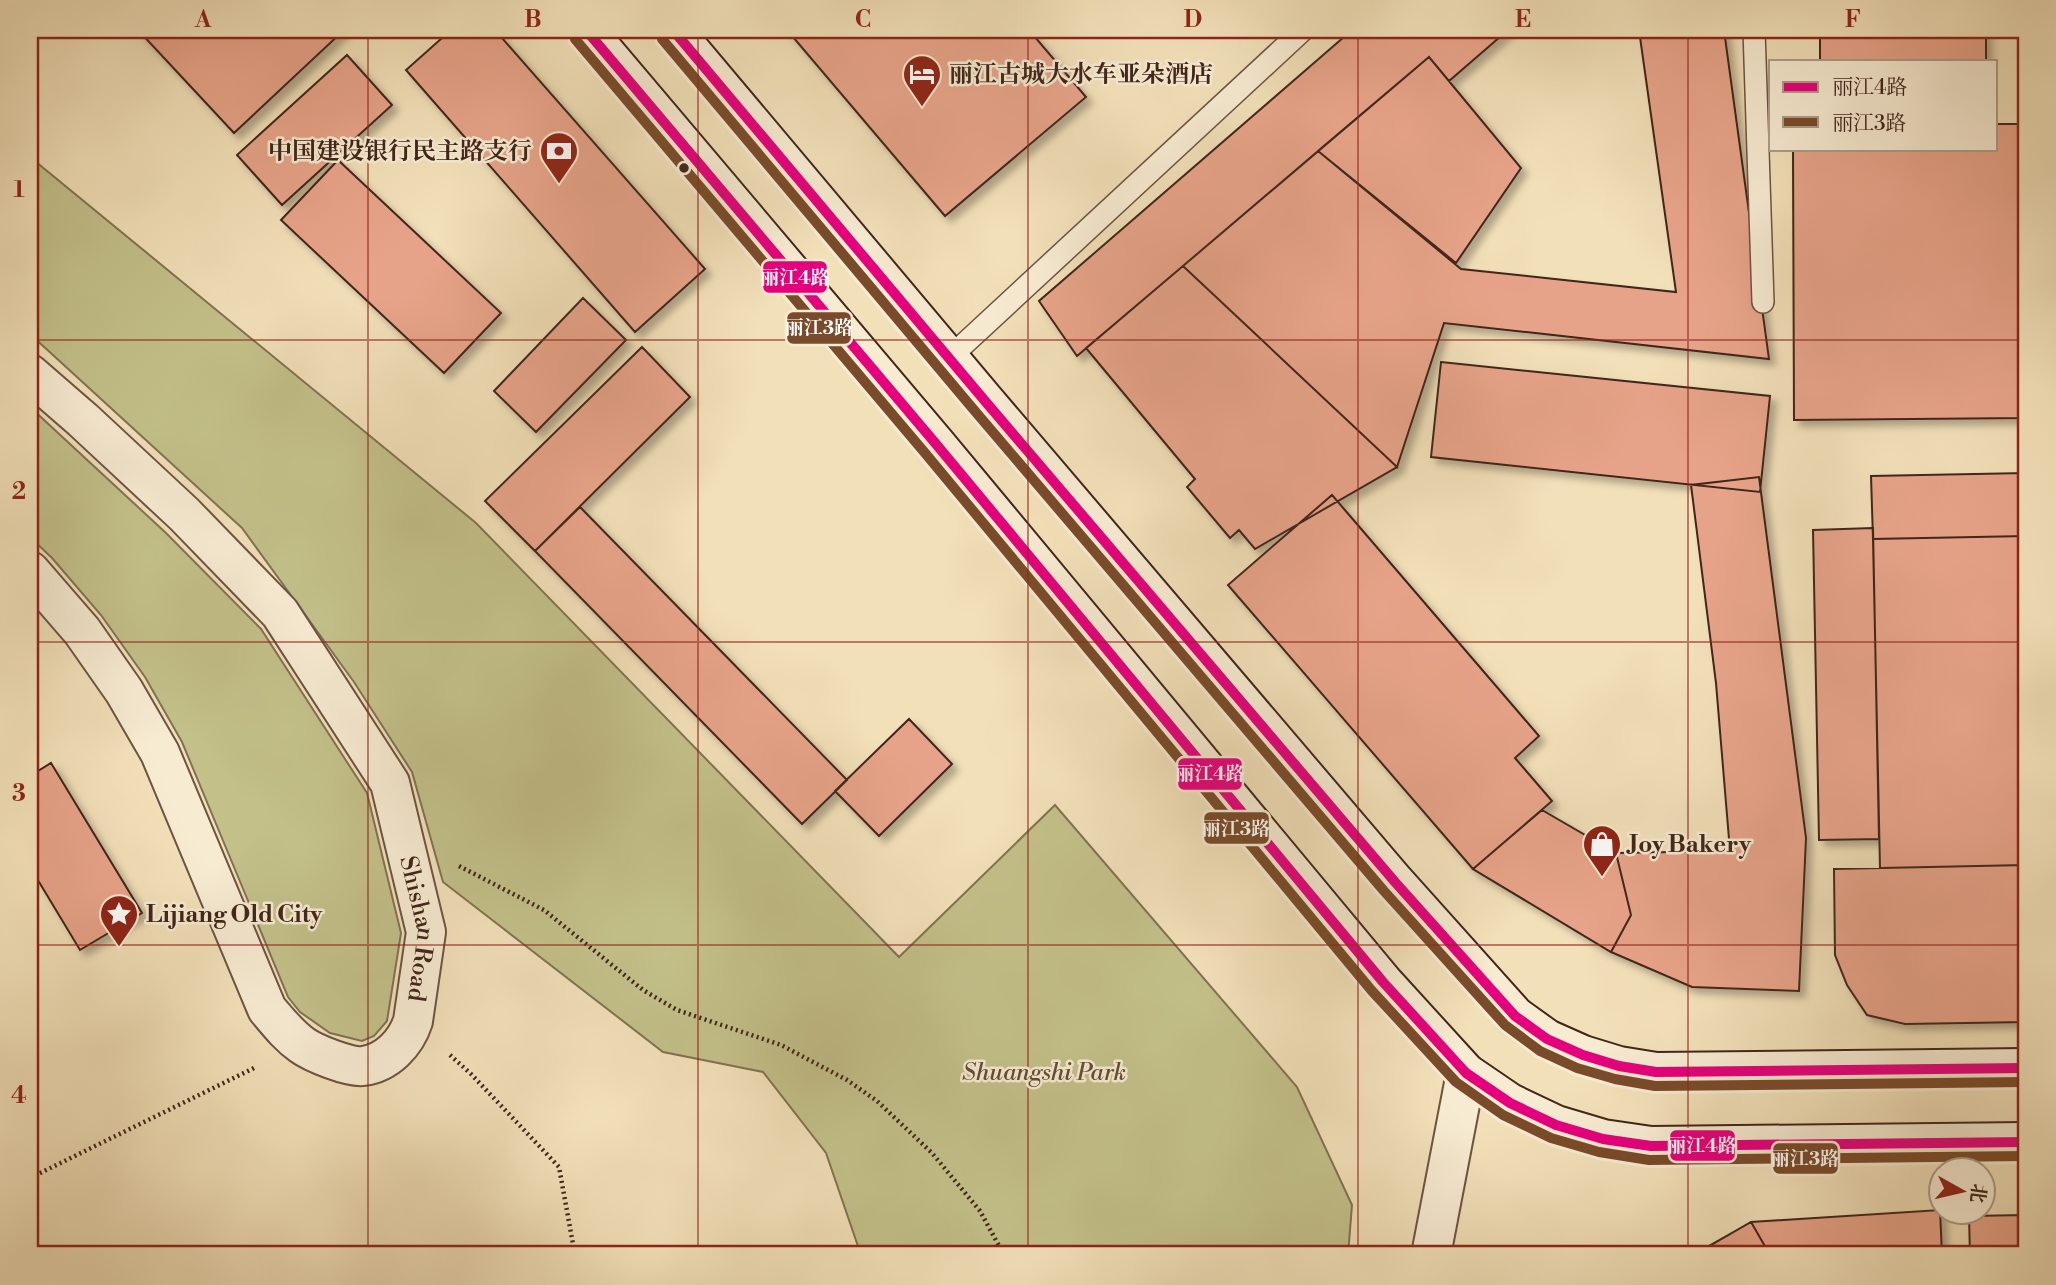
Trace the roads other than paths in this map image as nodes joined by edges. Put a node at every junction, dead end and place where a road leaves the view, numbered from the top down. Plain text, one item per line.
1 (586, 30) edge
2 (673, 30) edge
3 (1303, 30) edge
4 (1754, 30) edge
5 (1763, 302) dead end
6 (949, 358) junction
7 (30, 374) edge
8 (30, 571) edge
9 (2026, 1068) edge
10 (1466, 1073) junction
11 (2026, 1142) edge
12 (1431, 1255) edge

1 - 10 main road
2 - 6 main road
3 - 6 lane
4 - 5 lane
6 - 9 main road
7 - 8 main road, Shishan Road
10 - 11 main road
10 - 12 main road

